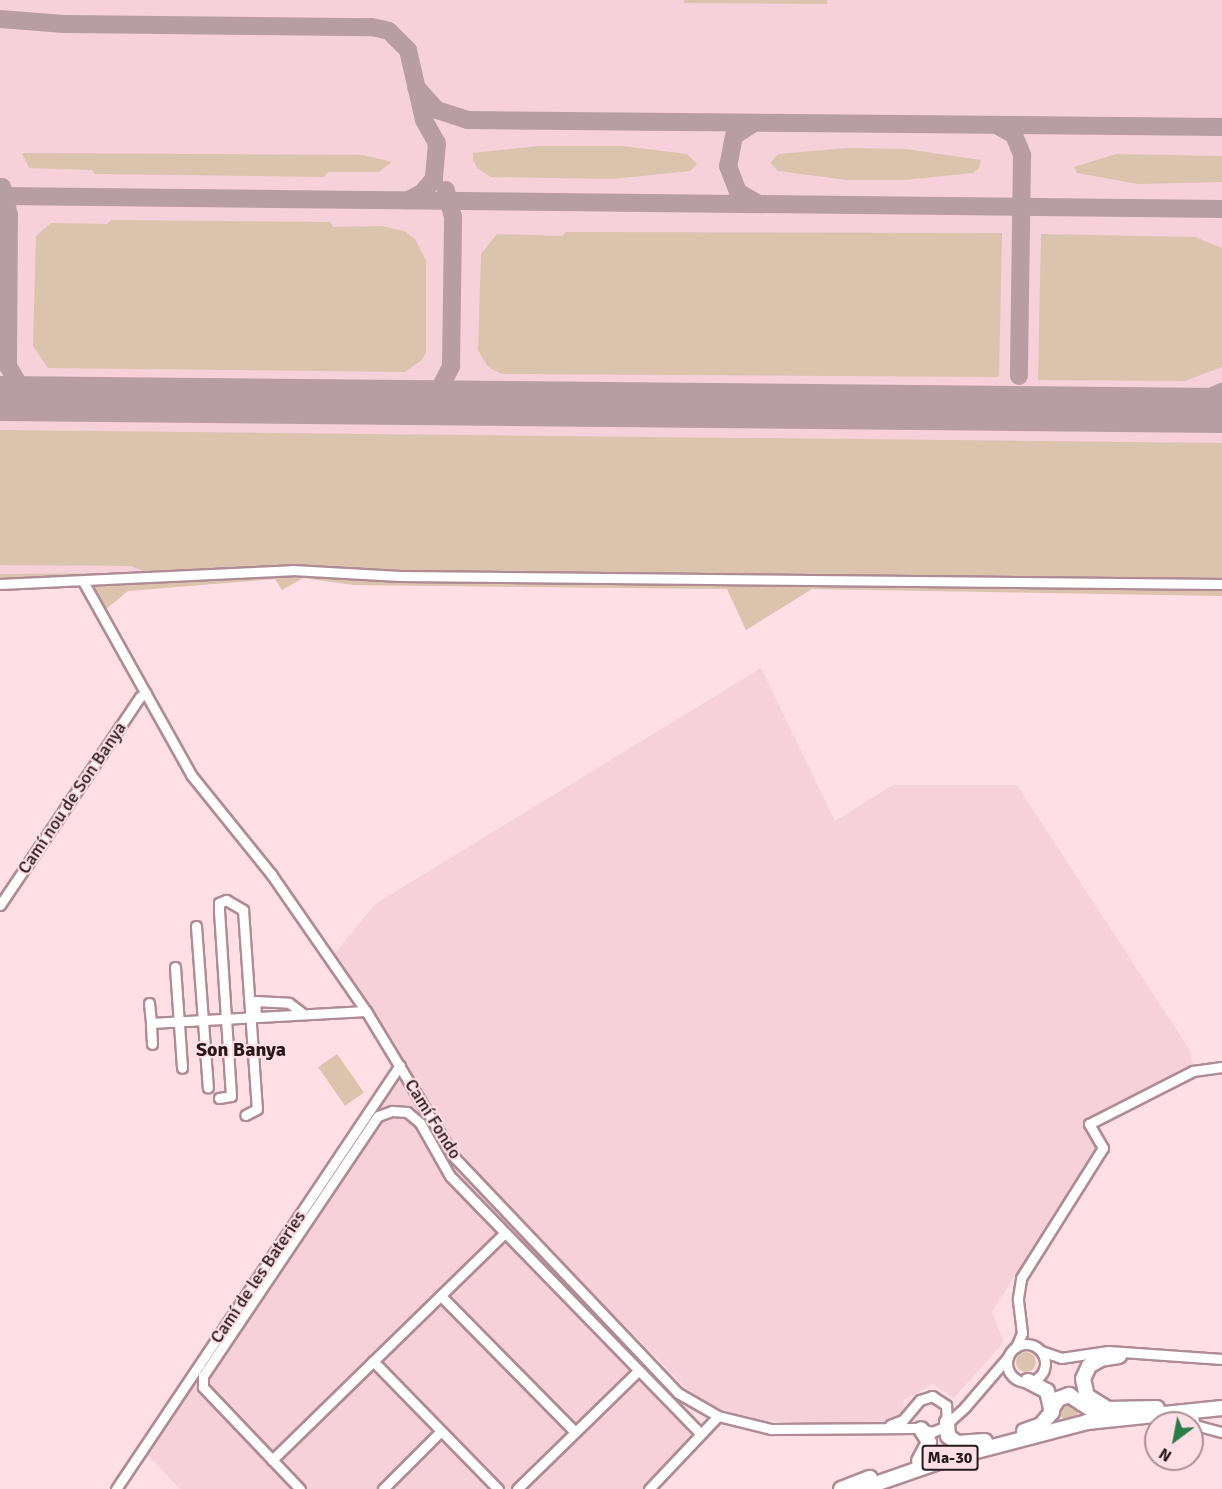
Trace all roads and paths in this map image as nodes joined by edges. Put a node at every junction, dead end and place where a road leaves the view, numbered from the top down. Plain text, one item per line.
1 (84, 583) junction
2 (0, 584) edge
3 (1222, 584) edge
4 (146, 693) junction
5 (0, 905) edge
6 (196, 926) dead end
7 (176, 967) dead end
8 (149, 1002) dead end
9 (366, 1011) junction
10 (253, 1015) junction
11 (225, 1017) junction
12 (203, 1019) junction
13 (180, 1021) junction
14 (151, 1023) junction
15 (152, 1044) dead end
16 (400, 1065) junction
17 (1222, 1067) edge
18 (182, 1068) dead end
19 (208, 1088) dead end
20 (219, 1098) dead end
21 (245, 1115) dead end
22 (505, 1233) junction
23 (441, 1296) junction
24 (1020, 1313) junction
25 (1016, 1347) junction
26 (1037, 1348) junction
27 (1136, 1353) junction
28 (1119, 1356) junction
29 (1008, 1357) junction
30 (1222, 1359) edge
31 (374, 1361) junction
32 (638, 1371) junction
33 (1044, 1371) junction
34 (1024, 1381) junction
35 (987, 1383) junction
36 (1069, 1395) junction
37 (972, 1398) junction
38 (943, 1401) junction
39 (1222, 1402) edge
40 (916, 1405) junction
41 (1084, 1405) junction
42 (1157, 1408) junction
43 (1222, 1408) edge
44 (1052, 1410) junction
45 (1191, 1411) edge
46 (718, 1416) junction
47 (1144, 1417) edge
48 (947, 1422) junction
49 (1080, 1424) junction
50 (1204, 1427) edge
51 (881, 1428) junction
52 (921, 1429) junction
53 (1065, 1429) junction
54 (441, 1431) junction
55 (575, 1432) junction
56 (1222, 1432) edge
57 (701, 1434) junction
58 (983, 1442) junction
59 (272, 1460) junction
60 (919, 1461) junction
61 (882, 1477) junction
62 (116, 1489) edge
63 (300, 1489) edge
64 (383, 1489) edge
65 (498, 1489) edge
66 (517, 1489) edge
67 (649, 1489) edge
68 (842, 1489) edge
69 (851, 1489) edge
70 (861, 1489) edge
71 (870, 1489) edge

1 - 2 street
1 - 3 street
1 - 4 street, Camí Fondo
4 - 5 street, Camí nou de Son Banya
4 - 9 street, Camí Fondo
6 - 12 street
7 - 13 street
8 - 14 street
9 - 10 street
9 - 16 street, Camí Fondo
10 - 11 street
10 - 11 street
10 - 21 street
11 - 12 street
11 - 20 street
12 - 13 street
12 - 19 street
13 - 14 street
13 - 18 street
14 - 15 street
16 - 46 street, Camí Fondo
16 - 62 street, Camí de les Bateries
17 - 24 street
22 - 23 street
22 - 32 street
22 - 59 street
23 - 31 street
23 - 55 street
24 - 25 street
24 - 26 street
25 - 26 street
25 - 29 street
26 - 27 street
26 - 33 street
27 - 28 street
27 - 30 street
28 - 33 street
28 - 42 highway
29 - 34 street
29 - 35 street
31 - 54 street
31 - 59 street
32 - 55 street
32 - 57 street
33 - 34 street
33 - 36 highway
34 - 35 street
34 - 44 highway
35 - 37 street
36 - 41 highway
36 - 44 highway, Ma-30
37 - 38 street
37 - 48 street
38 - 40 street
38 - 48 street
39 - 42 highway
40 - 51 street
40 - 52 street
41 - 42 highway
41 - 49 highway
43 - 45 highway, Ma-30
44 - 53 highway
44 - 58 highway, Ma-30
46 - 51 street, Camí Fondo
46 - 57 street
47 - 49 highway, Ma-30
48 - 52 street
48 - 58 highway
49 - 53 highway, Ma-30
50 - 56 street
51 - 52 street, Camí Fondo
52 - 60 highway
53 - 61 highway, Ma-30
54 - 64 street
54 - 65 street
55 - 66 street
57 - 67 street
58 - 60 highway, Ma-30
59 - 63 street
60 - 61 highway, Ma-30
61 - 68 highway, Ma-30
61 - 69 highway
61 - 70 highway, Ma-30
61 - 71 highway

